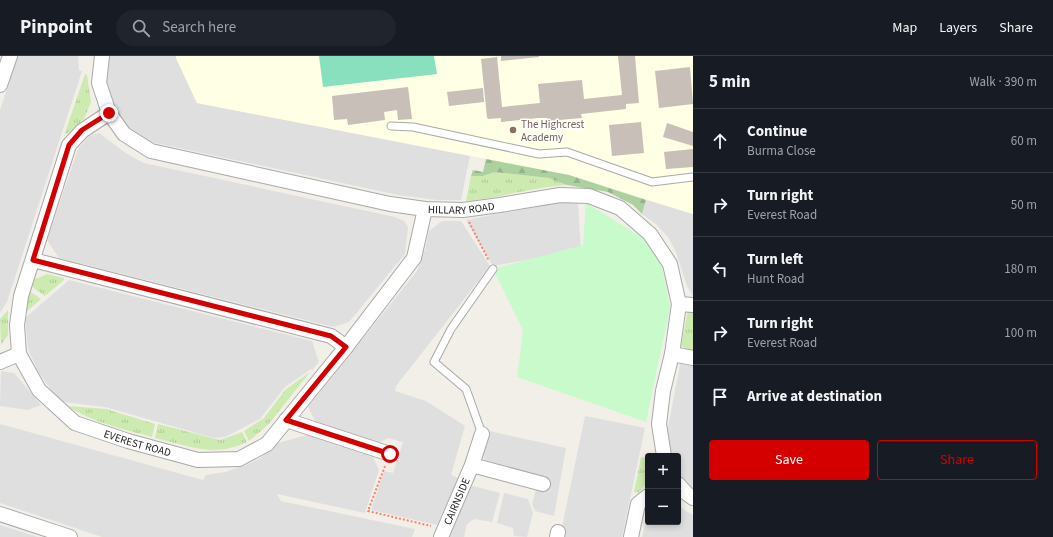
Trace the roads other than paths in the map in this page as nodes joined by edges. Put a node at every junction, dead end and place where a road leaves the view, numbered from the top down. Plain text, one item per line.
1 (10, 56) edge
2 (102, 56) edge
3 (0, 85) edge
4 (109, 113) junction
5 (391, 126) dead end
6 (693, 177) edge
7 (425, 209) junction
8 (33, 260) junction
9 (493, 269) road end
10 (686, 304) edge
11 (346, 347) junction
12 (19, 354) junction
13 (672, 354) junction
14 (693, 358) edge
15 (0, 362) edge
16 (286, 420) junction
17 (482, 434) joint
18 (664, 453) edge
19 (390, 454) road end
20 (472, 465) junction
21 (543, 484) dead end
22 (681, 487) edge
23 (645, 498) edge
24 (693, 498) edge
25 (0, 514) edge
26 (442, 533) edge
27 (70, 537) edge
28 (631, 537) edge

1 - 3 street
2 - 4 street, HILLARY ROAD
4 - 7 street, HILLARY ROAD
4 - 8 street, EVEREST ROAD
5 - 6 lane
7 - 10 street, HILLARY ROAD
7 - 11 street, EVEREST ROAD
8 - 11 street
8 - 12 street, EVEREST ROAD
9 - 17 lane
10 - 13 street, HILLARY ROAD
11 - 16 street, EVEREST ROAD
12 - 15 street
12 - 16 street, EVEREST ROAD
13 - 14 street
13 - 18 street, HILLARY ROAD
16 - 19 street
17 - 20 street, CAIRNSIDE
20 - 21 street, CAIRNSIDE
20 - 26 street, CAIRNSIDE
22 - 24 street
23 - 28 street
25 - 27 street

